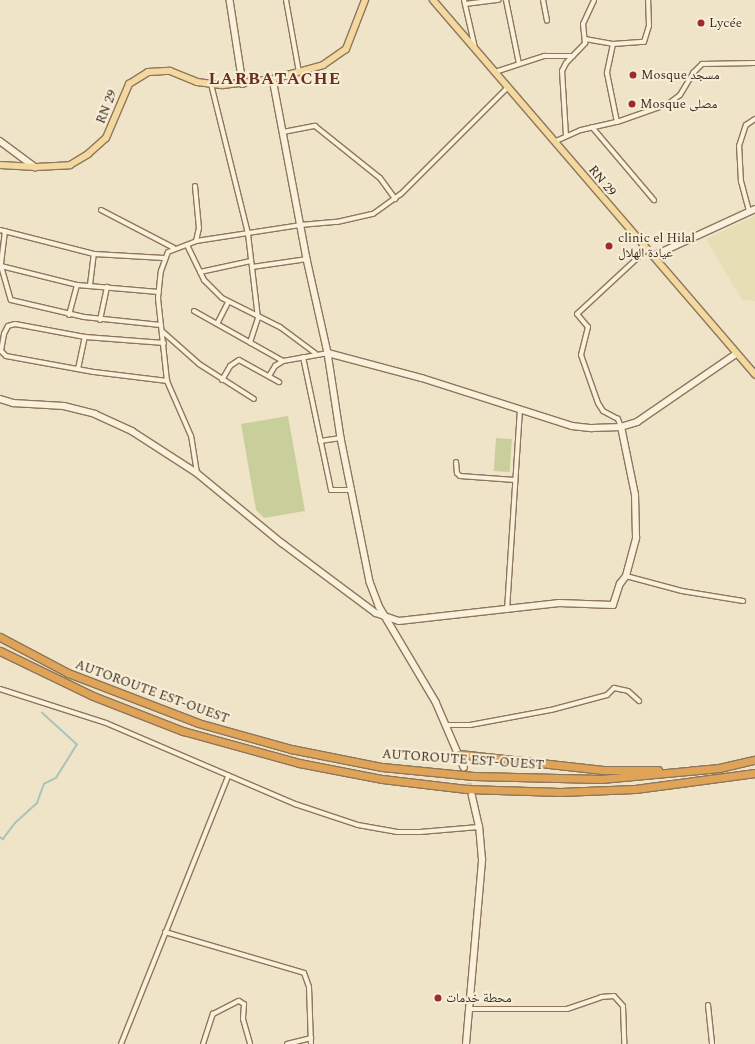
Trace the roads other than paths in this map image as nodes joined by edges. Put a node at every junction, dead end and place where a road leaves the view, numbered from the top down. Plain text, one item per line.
1 (230, 0) edge
2 (286, 0) edge
3 (365, 0) edge
4 (433, 0) edge
5 (499, 0) edge
6 (506, 0) edge
7 (543, 0) edge
8 (594, 0) edge
9 (648, 0) edge
10 (465, 2) edge
11 (547, 21) dead end
12 (585, 39) junction
13 (613, 44) junction
14 (476, 48) junction
15 (573, 56) junction
16 (755, 63) edge
17 (519, 64) junction
18 (299, 72) junction
19 (495, 72) junction
20 (273, 78) junction
21 (211, 84) junction
22 (243, 84) junction
23 (508, 87) junction
24 (755, 119) edge
25 (617, 122) junction
26 (592, 127) junction
27 (283, 132) junction
28 (566, 136) junction
29 (0, 141) edge
30 (556, 141) junction
31 (0, 165) edge
32 (36, 167) junction
33 (195, 186) dead end
34 (395, 199) junction
35 (654, 200) dead end
36 (755, 209) edge
37 (101, 210) dead end
38 (749, 211) junction
39 (300, 225) junction
40 (0, 230) edge
41 (5, 232) junction
42 (248, 234) junction
43 (196, 240) junction
44 (187, 245) junction
45 (174, 248) junction
46 (646, 250) junction
47 (94, 254) junction
48 (653, 256) junction
49 (164, 258) junction
50 (307, 259) junction
51 (251, 261) junction
52 (1, 266) junction
53 (252, 267) junction
54 (200, 272) junction
55 (77, 285) junction
56 (90, 285) junction
57 (107, 287) junction
58 (159, 292) junction
59 (228, 302) junction
60 (194, 311) dead end
61 (70, 315) junction
62 (258, 318) junction
63 (100, 320) junction
64 (160, 324) junction
65 (217, 324) junction
66 (163, 332) junction
67 (2, 333) edge
68 (85, 337) junction
69 (250, 343) junction
70 (164, 344) junction
71 (315, 353) junction
72 (328, 353) junction
73 (736, 354) junction
74 (303, 357) junction
75 (283, 361) junction
76 (78, 369) junction
77 (755, 375) edge
78 (269, 376) junction
79 (222, 380) junction
80 (167, 381) junction
81 (279, 382) dead end
82 (0, 399) edge
83 (254, 399) dead end
84 (520, 409) junction
85 (621, 427) junction
86 (341, 438) junction
87 (320, 441) junction
88 (456, 462) dead end
89 (197, 472) junction
90 (515, 480) junction
91 (352, 490) junction
92 (626, 576) junction
93 (743, 602) dead end
94 (507, 610) junction
95 (388, 619) junction
96 (0, 637) edge
97 (0, 650) edge
98 (0, 689) edge
99 (639, 701) dead end
100 (448, 725) junction
101 (459, 754) junction
102 (755, 760) edge
103 (464, 767) tunnel mouth
104 (694, 770) junction
105 (755, 772) edge
106 (228, 776) junction
107 (472, 796) tunnel mouth
108 (479, 827) junction
109 (165, 932) junction
110 (708, 1005) dead end
111 (471, 1009) junction
112 (311, 1038) junction
113 (121, 1044) edge
114 (203, 1044) edge
115 (250, 1044) edge
116 (287, 1044) edge
117 (312, 1044) edge
118 (466, 1044) edge
119 (624, 1044) edge
120 (712, 1044) edge

1 - 22 street
2 - 18 street
3 - 18 main road, RN 29 / RN 29
4 - 14 main road, RN 29 / RN 29
5 - 10 street
6 - 17 street
7 - 11 street
8 - 12 street
9 - 13 street
10 - 14 street
12 - 13 street
12 - 15 street
13 - 25 street
14 - 19 main road, RN 29 / RN 29
15 - 17 street
15 - 28 street
16 - 25 street
17 - 19 street
18 - 20 main road, RN 29 / RN 29
19 - 23 main road, RN 29 / RN 29
20 - 22 main road, RN 29 / RN 29
20 - 27 street
21 - 22 main road, RN 29 / RN 29
21 - 32 main road, RN 29 / RN 29
21 - 42 street
23 - 30 main road, RN 29 / RN 29
23 - 34 street
24 - 38 street
25 - 26 street
26 - 28 street
26 - 35 street
27 - 34 street
27 - 39 street
28 - 30 street
29 - 32 street
30 - 46 main road, RN 29 / RN 29
31 - 32 main road, RN 29 / RN 29
33 - 43 street
34 - 39 street
36 - 38 street
37 - 45 street
38 - 48 street
39 - 42 street
39 - 50 street
40 - 41 street
41 - 47 street
41 - 52 street
42 - 43 street
42 - 51 street
43 - 44 street
44 - 45 street
44 - 54 street
45 - 49 street
46 - 48 main road, RN 29 / RN 29
46 - 85 street
47 - 49 street
47 - 56 street
48 - 73 main road, RN 29 / RN 29
49 - 58 street
50 - 53 street
50 - 72 street
51 - 53 street
51 - 54 street
52 - 55 street
52 - 61 street
53 - 62 street
54 - 59 street
55 - 56 street
55 - 61 street
56 - 57 street
57 - 58 street
57 - 63 street
58 - 64 street
59 - 62 street
59 - 65 street
60 - 65 street
61 - 63 street
62 - 69 street
62 - 71 street
63 - 64 street
64 - 66 street
65 - 69 street
66 - 70 street
66 - 79 street
67 - 68 street
67 - 76 street
68 - 70 street
68 - 76 street
69 - 75 street
70 - 80 street
71 - 72 street
71 - 74 street
72 - 84 street
72 - 86 street
73 - 77 main road, RN 29 / RN 29
73 - 85 street
74 - 75 street
74 - 87 street
75 - 78 street
76 - 80 street
78 - 79 street
78 - 81 street
79 - 83 street
80 - 89 street
82 - 89 street
84 - 85 street
84 - 90 street
85 - 92 street
86 - 87 street
86 - 91 street
87 - 91 street
88 - 90 street
89 - 95 street
90 - 94 street
91 - 95 street
92 - 93 street
92 - 94 street
94 - 95 street
95 - 100 street
96 - 104 highway, AUTOROUTE EST-OUEST
97 - 105 highway, AUTOROUTE EST-OUEST
98 - 106 street
99 - 100 street
100 - 101 street
101 - 103 street
101 - 104 highway
102 - 104 highway, AUTOROUTE EST-OUEST
106 - 108 street
106 - 109 street
107 - 108 street
108 - 111 street
109 - 112 street
109 - 113 street
110 - 120 street
111 - 118 street
111 - 119 street
112 - 116 street
112 - 117 street
114 - 115 street

